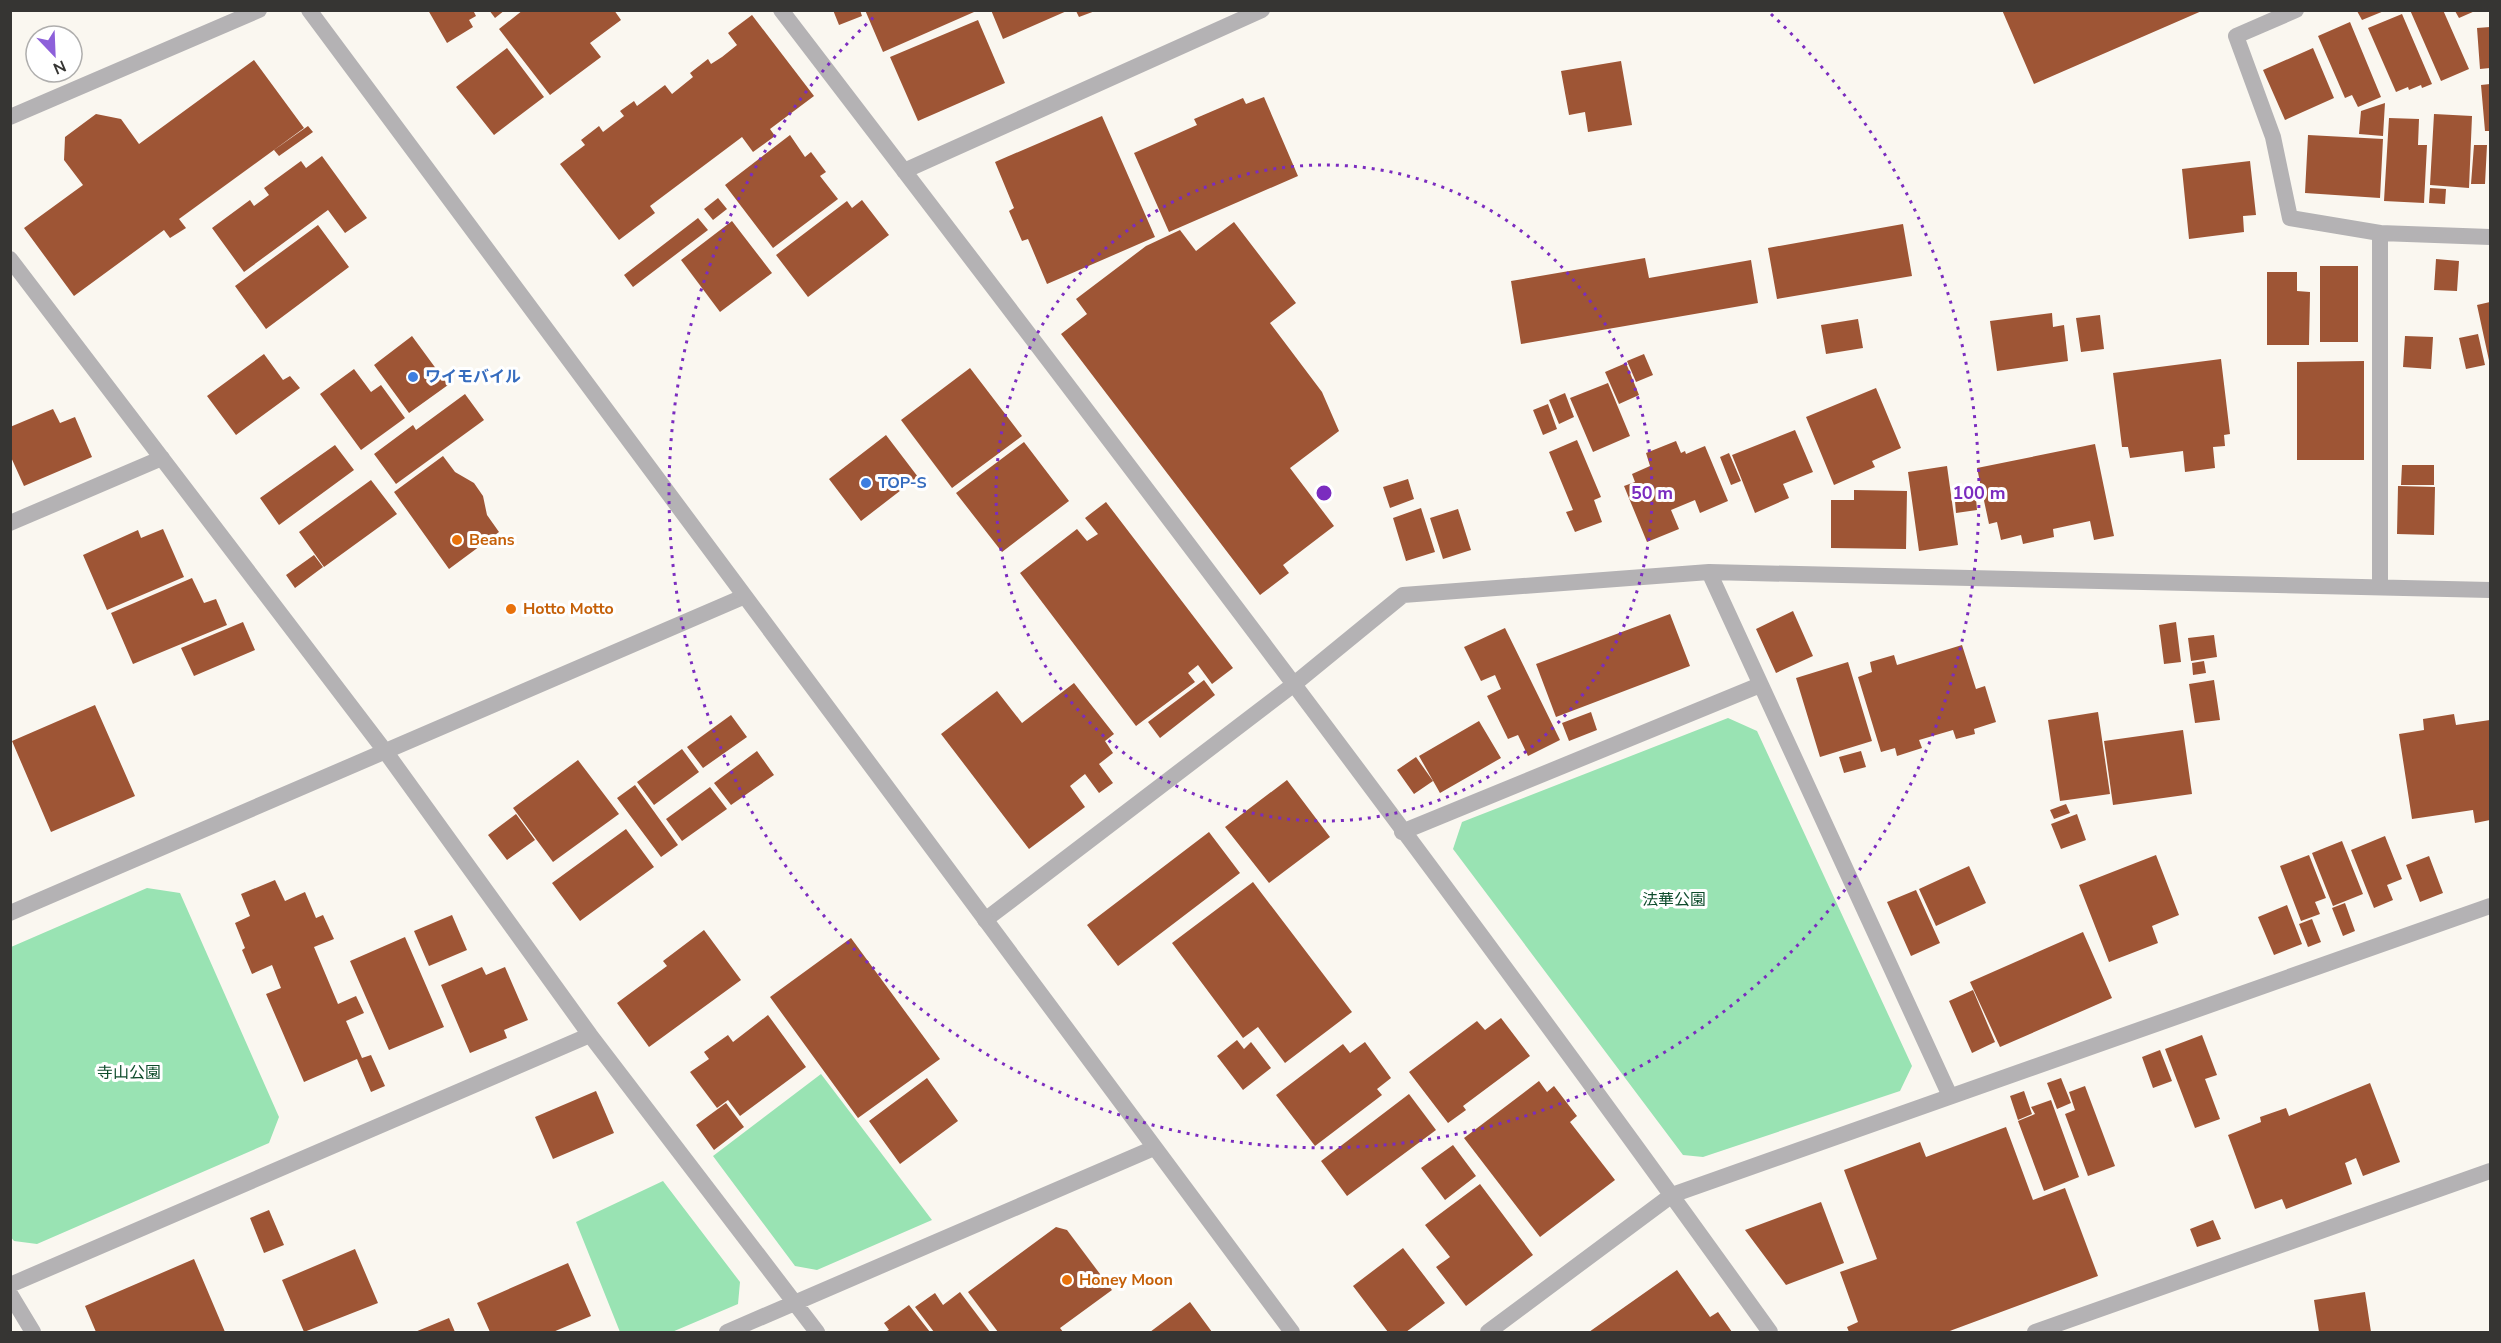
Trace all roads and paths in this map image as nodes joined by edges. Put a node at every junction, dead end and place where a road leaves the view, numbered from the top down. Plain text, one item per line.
1 (259, 10) edge
2 (309, 10) edge
3 (781, 10) edge
4 (1262, 10) edge
5 (2296, 10) edge
6 (10, 117) edge
7 (904, 171) junction
8 (2380, 233) junction
9 (2490, 237) edge
10 (10, 260) edge
11 (162, 458) junction
12 (10, 524) edge
13 (1708, 572) junction
14 (2380, 587) junction
15 (2490, 590) edge
16 (743, 597) junction
17 (1293, 685) junction
18 (1760, 685) junction
19 (385, 751) junction
20 (1402, 832) junction
21 (2490, 906) edge
22 (10, 913) edge
23 (985, 920) junction
24 (590, 1035) junction
25 (1950, 1096) junction
26 (1154, 1148) junction
27 (2490, 1171) edge
28 (1672, 1195) junction
29 (10, 1285) edge
30 (10, 1294) edge
31 (795, 1303) junction
32 (33, 1332) edge
33 (727, 1332) edge
34 (817, 1332) edge
35 (1292, 1332) edge
36 (1488, 1332) edge
37 (1770, 1332) edge
38 (2035, 1332) edge

1 - 6 street
2 - 16 street
3 - 7 street
4 - 7 street
5 - 8 street
7 - 17 street
8 - 9 street
8 - 14 street
10 - 11 street
11 - 12 street
11 - 19 street
13 - 14 street
13 - 17 street
13 - 18 street
14 - 15 street
16 - 19 street
16 - 23 street
17 - 20 street
17 - 23 street
18 - 20 street
18 - 25 street
19 - 22 street
19 - 24 street
20 - 28 street
21 - 25 street
23 - 26 street
24 - 29 street
24 - 31 street
25 - 28 street
26 - 31 street
26 - 35 street
27 - 38 street
28 - 36 street
28 - 37 street
30 - 32 street
31 - 33 street
31 - 34 street

